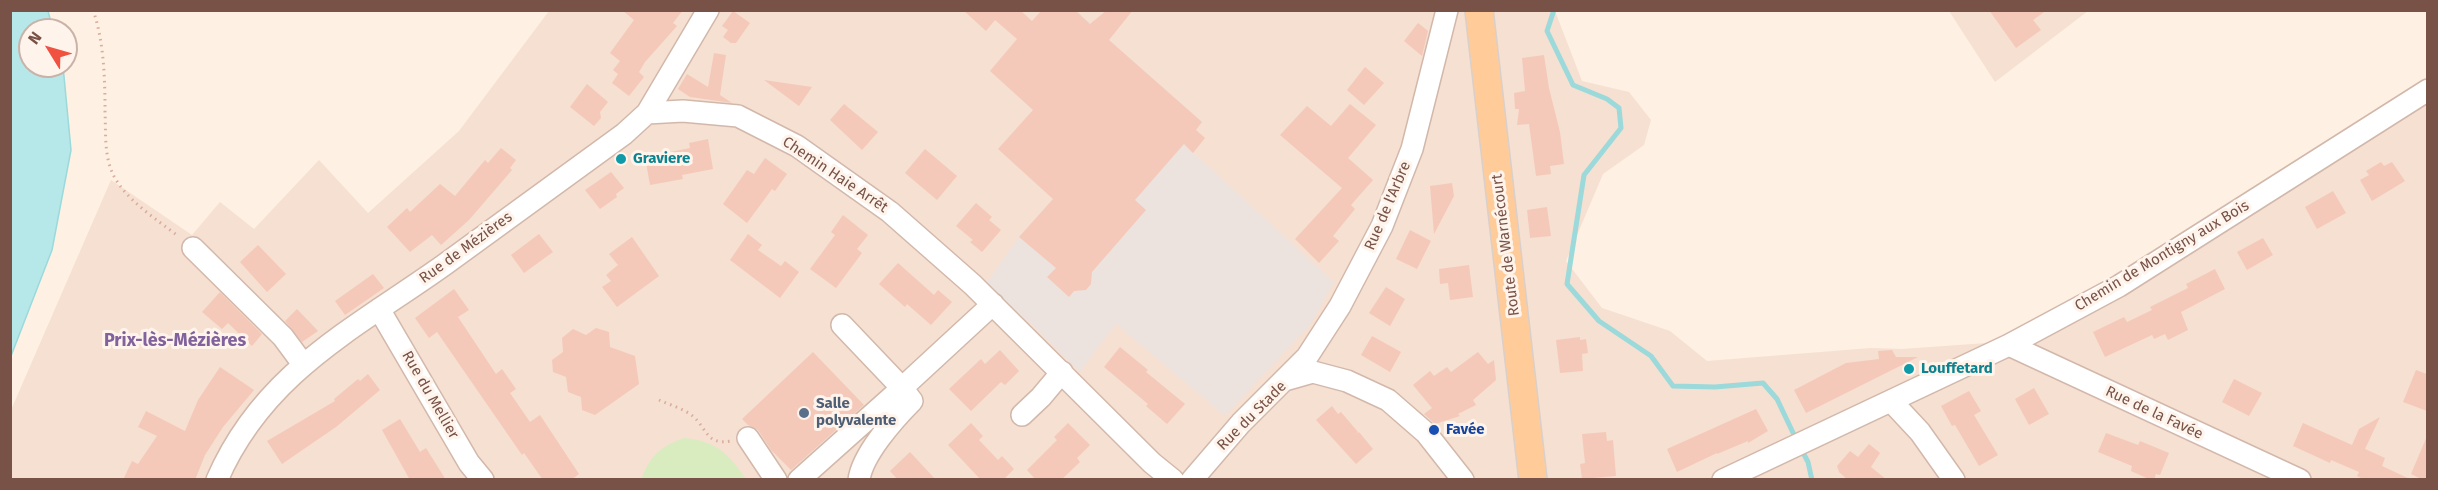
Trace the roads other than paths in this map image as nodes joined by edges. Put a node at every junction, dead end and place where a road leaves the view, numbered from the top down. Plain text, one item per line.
1 (708, 10) edge
2 (1447, 10) edge
3 (1479, 10) edge
4 (2427, 90) edge
5 (647, 113) junction
6 (193, 249) road end
7 (993, 304) junction
8 (380, 309) junction
9 (842, 326) dead end
10 (2009, 345) junction
11 (303, 364) junction
12 (1062, 372) junction
13 (1284, 380) junction
14 (902, 388) junction
15 (1892, 402) junction
16 (1022, 415) dead end
17 (747, 438) road end
18 (217, 480) edge
19 (483, 480) edge
20 (776, 480) edge
21 (799, 480) edge
22 (859, 480) edge
23 (1173, 480) edge
24 (1192, 480) edge
25 (1463, 480) edge
26 (1533, 480) edge
27 (1723, 480) edge
28 (1954, 480) edge
29 (2300, 480) edge

1 - 5 street, Rue de Mézières
2 - 13 street, Rue de l'Arbre
3 - 26 main road, Route de Warnécourt
4 - 10 street, Chemin de Montigny aux Bois
5 - 7 street, Chemin Haie Arrêt
5 - 8 street, Rue de Mézières
6 - 11 street
7 - 12 street, Chemin Haie Arrêt
7 - 14 street
8 - 11 street, Rue de Mézières
8 - 19 street, Rue du Mellier
9 - 14 street
10 - 15 street, Chemin de Montigny aux Bois
10 - 29 street, Rue de la Favée
11 - 18 street, Rue de Mézières
12 - 16 street
12 - 23 street, Chemin Haie Arrêt
13 - 24 street, Rue du Stade
13 - 25 street, Rue du Stade
14 - 21 street
14 - 22 street
15 - 27 street, Chemin de Montigny aux Bois
15 - 28 street
17 - 20 street

